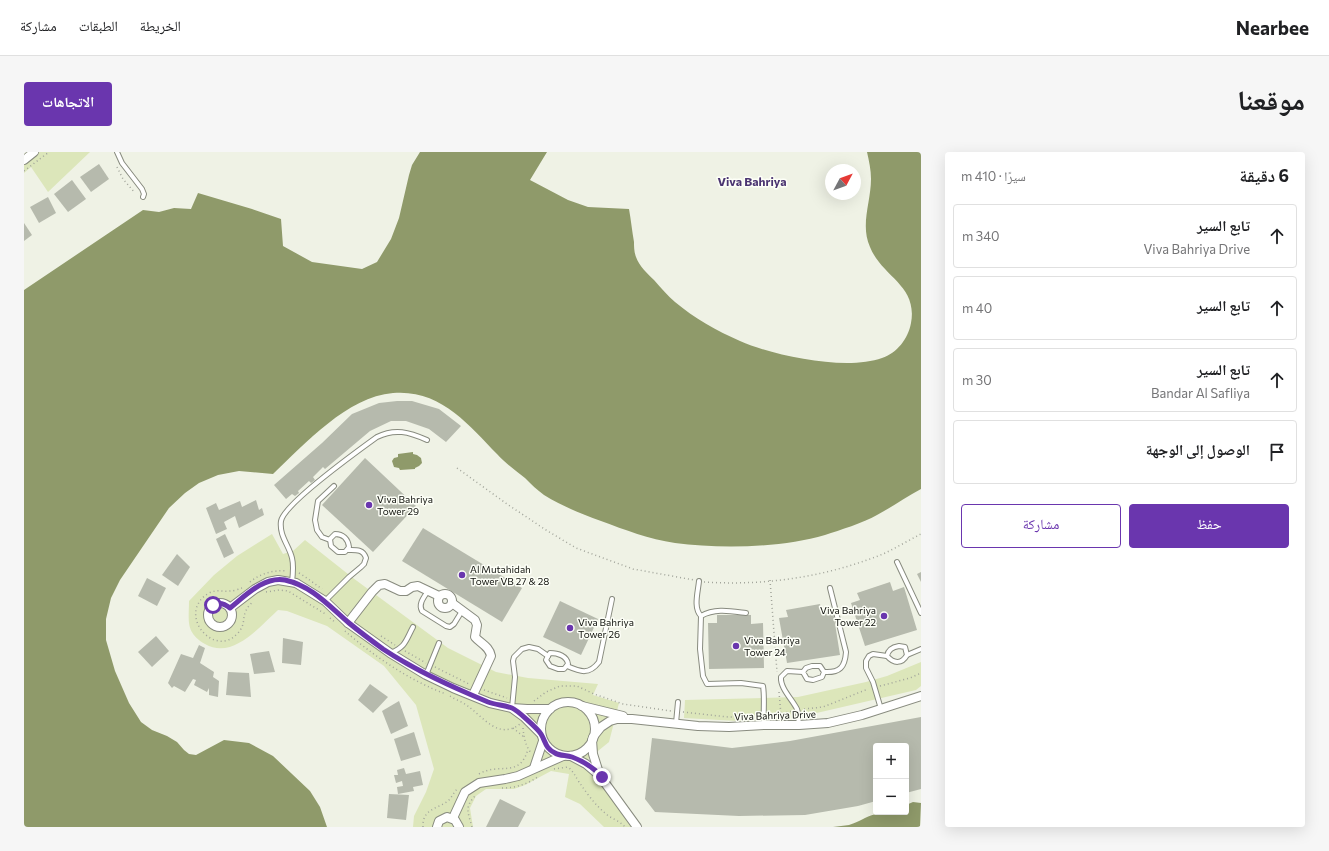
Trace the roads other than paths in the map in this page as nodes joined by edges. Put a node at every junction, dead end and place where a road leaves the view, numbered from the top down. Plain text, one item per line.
1 (34, 152) edge
2 (117, 152) edge
3 (24, 160) edge
4 (143, 197) dead end
5 (427, 440) dead end
6 (334, 486) dead end
7 (330, 540) junction
8 (348, 550) junction
9 (897, 562) dead end
10 (699, 581) road end
11 (292, 582) junction
12 (830, 588) dead end
13 (428, 591) junction
14 (328, 598) junction
15 (612, 599) dead end
16 (230, 608) dead end
17 (462, 611) junction
18 (746, 613) dead end
19 (921, 613) edge
20 (701, 616) junction
21 (348, 623) junction
22 (413, 627) dead end
23 (439, 642) dead end
24 (921, 649) edge
25 (390, 653) junction
26 (907, 655) junction
27 (548, 656) junction
28 (887, 656) junction
29 (566, 666) junction
30 (803, 672) junction
31 (824, 672) junction
32 (426, 675) junction
33 (473, 695) junction
34 (919, 696) edge
35 (678, 702) dead end
36 (513, 704) junction
37 (579, 705) junction
38 (550, 709) junction
39 (881, 709) junction
40 (525, 713) junction
41 (632, 718) junction
42 (764, 721) junction
43 (676, 723) junction
44 (799, 725) junction
45 (542, 738) junction
46 (593, 739) junction
47 (567, 756) junction
48 (540, 762) junction
49 (600, 776) junction
50 (453, 818) junction
51 (437, 827) edge
52 (459, 827) edge
53 (637, 827) edge

1 - 3 street
2 - 4 lane
5 - 11 lane
6 - 7 lane
7 - 8 lane
7 - 8 lane
8 - 14 lane
9 - 19 lane
10 - 20 lane
11 - 14 street
11 - 16 street
12 - 31 lane
13 - 17 street
13 - 17 lane
13 - 21 street
14 - 21 street
15 - 29 lane
17 - 33 street
18 - 20 lane
20 - 42 lane
21 - 25 street
22 - 25 lane
23 - 32 lane
24 - 26 lane
25 - 32 street
26 - 28 lane
26 - 28 lane
27 - 29 lane
27 - 29 lane
27 - 36 lane
28 - 39 lane
30 - 31 lane
30 - 31 lane
30 - 44 lane
32 - 33 street
33 - 36 street
34 - 39 street, Viva Bahriya Drive
35 - 43 lane
36 - 40 street
37 - 38 street
37 - 41 street, Viva Bahriya Drive
37 - 46 street
38 - 40 street
38 - 45 street
39 - 44 street, Viva Bahriya Drive
40 - 45 street
41 - 43 street, Viva Bahriya Drive
41 - 46 street, Viva Bahriya Drive
42 - 43 street, Viva Bahriya Drive
42 - 44 street, Viva Bahriya Drive
45 - 47 street
45 - 48 street
46 - 47 street
46 - 49 street
47 - 48 street
47 - 49 street
48 - 50 street
49 - 53 street
50 - 51 street
50 - 52 street

